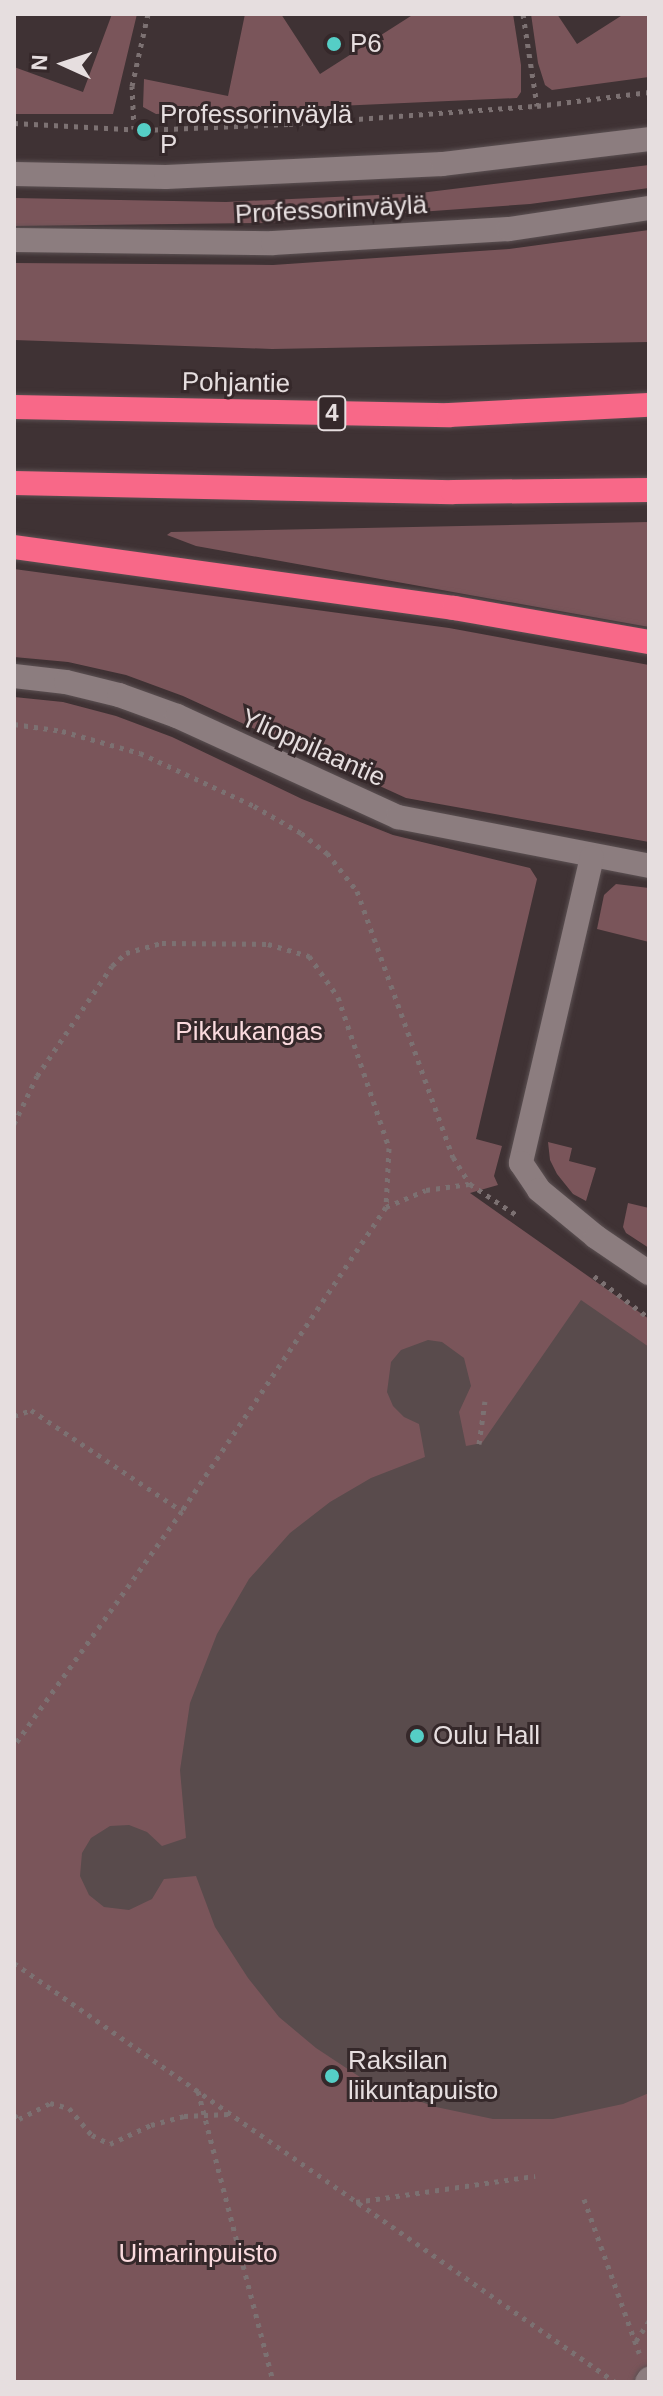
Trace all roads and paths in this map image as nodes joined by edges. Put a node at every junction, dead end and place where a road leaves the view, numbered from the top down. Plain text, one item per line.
1 (148, 14) edge
2 (523, 14) edge
3 (649, 92) edge
4 (537, 106) junction
5 (14, 123) edge
6 (134, 129) junction
7 (649, 139) edge
8 (14, 174) edge
9 (649, 208) edge
10 (14, 240) edge
11 (649, 405) edge
12 (14, 407) edge
13 (14, 483) edge
14 (649, 490) edge
15 (14, 547) edge
16 (649, 642) edge
17 (14, 676) edge
18 (14, 724) edge
19 (592, 857) junction
20 (649, 866) edge
21 (14, 1124) edge
22 (470, 1184) junction
23 (386, 1207) junction
24 (519, 1217) dead end
25 (591, 1271) dead end
26 (649, 1273) edge
27 (649, 1318) edge
28 (485, 1401) dead end
29 (14, 1416) edge
30 (479, 1444) dead end
31 (182, 1511) junction
32 (14, 1746) edge
33 (14, 1963) edge
34 (197, 2090) junction
35 (204, 2114) junction
36 (230, 2114) junction
37 (14, 2115) edge
38 (535, 2176) dead end
39 (584, 2199) dead end
40 (355, 2202) junction
41 (649, 2321) edge
42 (636, 2341) junction
43 (648, 2381) edge
44 (273, 2382) edge
45 (615, 2382) edge

1 - 6 path
2 - 4 path
3 - 4 path
4 - 6 path
5 - 6 path
7 - 8 street, Professorinväylä
9 - 10 street, Professorinväylä
11 - 12 highway, Pohjantie / 4
13 - 14 highway
15 - 16 highway
17 - 19 street, Ylioppilaantie
18 - 22 path
19 - 20 street, Ylioppilaantie
19 - 26 street
21 - 23 path
22 - 23 path
22 - 24 path
23 - 31 path
25 - 27 path
28 - 30 path
29 - 31 path
31 - 32 path
33 - 34 path
34 - 35 path
34 - 36 path
35 - 36 path
35 - 37 path
35 - 44 path
36 - 40 path
38 - 40 path
39 - 42 path
40 - 45 path
41 - 42 path
42 - 43 path

